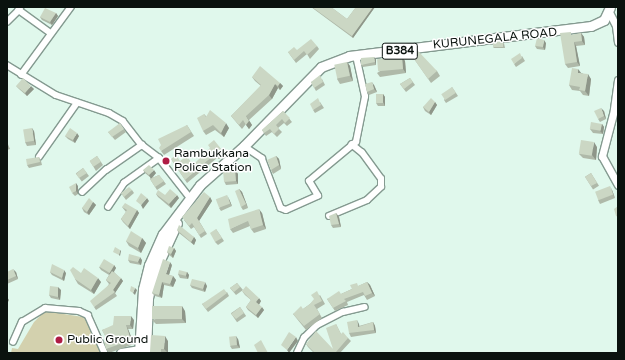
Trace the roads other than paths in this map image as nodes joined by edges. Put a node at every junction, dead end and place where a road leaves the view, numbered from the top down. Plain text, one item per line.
1 (71, 7) edge
2 (20, 8) edge
3 (610, 9) edge
4 (7, 22) edge
5 (51, 33) junction
6 (618, 42) edge
7 (356, 56) junction
8 (7, 66) edge
9 (21, 75) junction
10 (618, 80) edge
11 (76, 103) junction
12 (142, 145) junction
13 (352, 145) junction
14 (244, 146) junction
15 (40, 157) edge
16 (159, 158) junction
17 (618, 185) edge
18 (82, 192) dead end
19 (191, 199) junction
20 (108, 207) dead end
21 (329, 216) edge
22 (364, 307) dead end
23 (14, 342) dead end
24 (143, 351) edge
25 (105, 353) edge
26 (121, 353) edge
27 (297, 353) edge

1 - 5 street
2 - 4 street
2 - 5 street
3 - 6 street
3 - 7 main road, KURUNEGALA ROAD / B384
5 - 9 street
7 - 13 street
7 - 14 main road, KURUNEGALA ROAD / B384
8 - 9 street
9 - 11 street
10 - 17 street
11 - 12 street
11 - 15 street
12 - 16 street
12 - 18 street
13 - 14 street
13 - 21 street
14 - 19 main road, KURUNEGALA ROAD / B384
16 - 19 street
16 - 20 street
19 - 24 main road, KURUNEGALA ROAD / B384
22 - 27 street
23 - 25 street
24 - 26 main road

